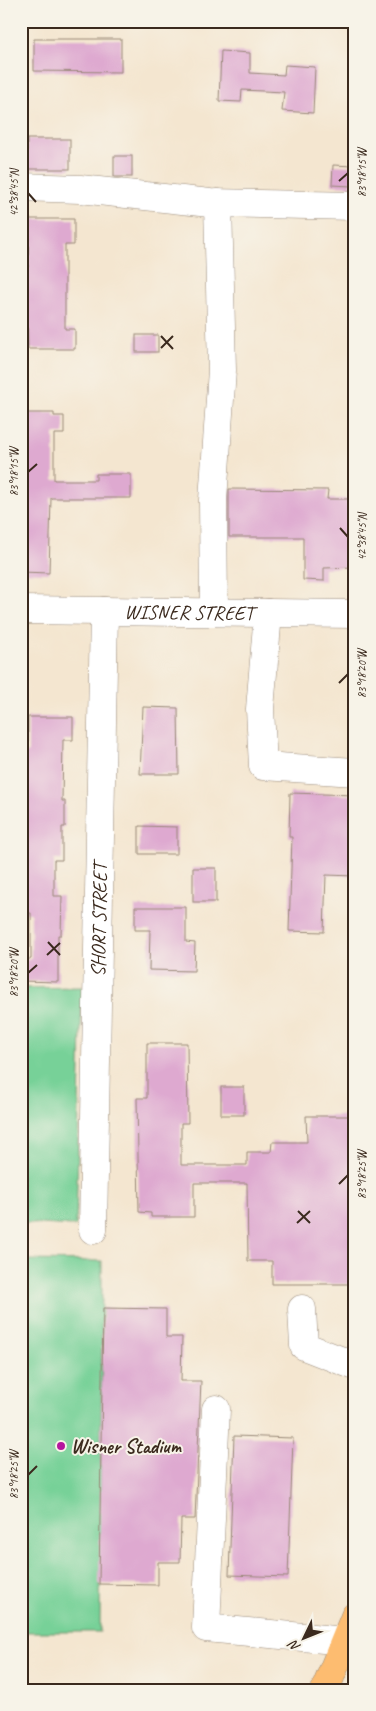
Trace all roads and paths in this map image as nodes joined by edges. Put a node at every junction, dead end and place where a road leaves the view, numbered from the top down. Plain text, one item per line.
1 (21, 187) edge
2 (218, 203) junction
3 (355, 206) edge
4 (21, 610) edge
5 (104, 611) junction
6 (214, 612) junction
7 (268, 613) junction
8 (355, 614) edge
9 (355, 772) edge
10 (93, 1230) dead end
11 (302, 1309) dead end
12 (355, 1366) edge
13 (216, 1410) dead end
14 (355, 1616) edge
15 (345, 1641) junction
16 (325, 1690) edge

1 - 2 street
2 - 3 street
2 - 6 street
4 - 5 street, WISNER STREET
5 - 6 street, WISNER STREET
5 - 10 street, SHORT STREET
6 - 7 street, WISNER STREET
7 - 8 street, WISNER STREET
7 - 9 street
11 - 12 street
13 - 15 street
14 - 15 main road
15 - 16 main road

